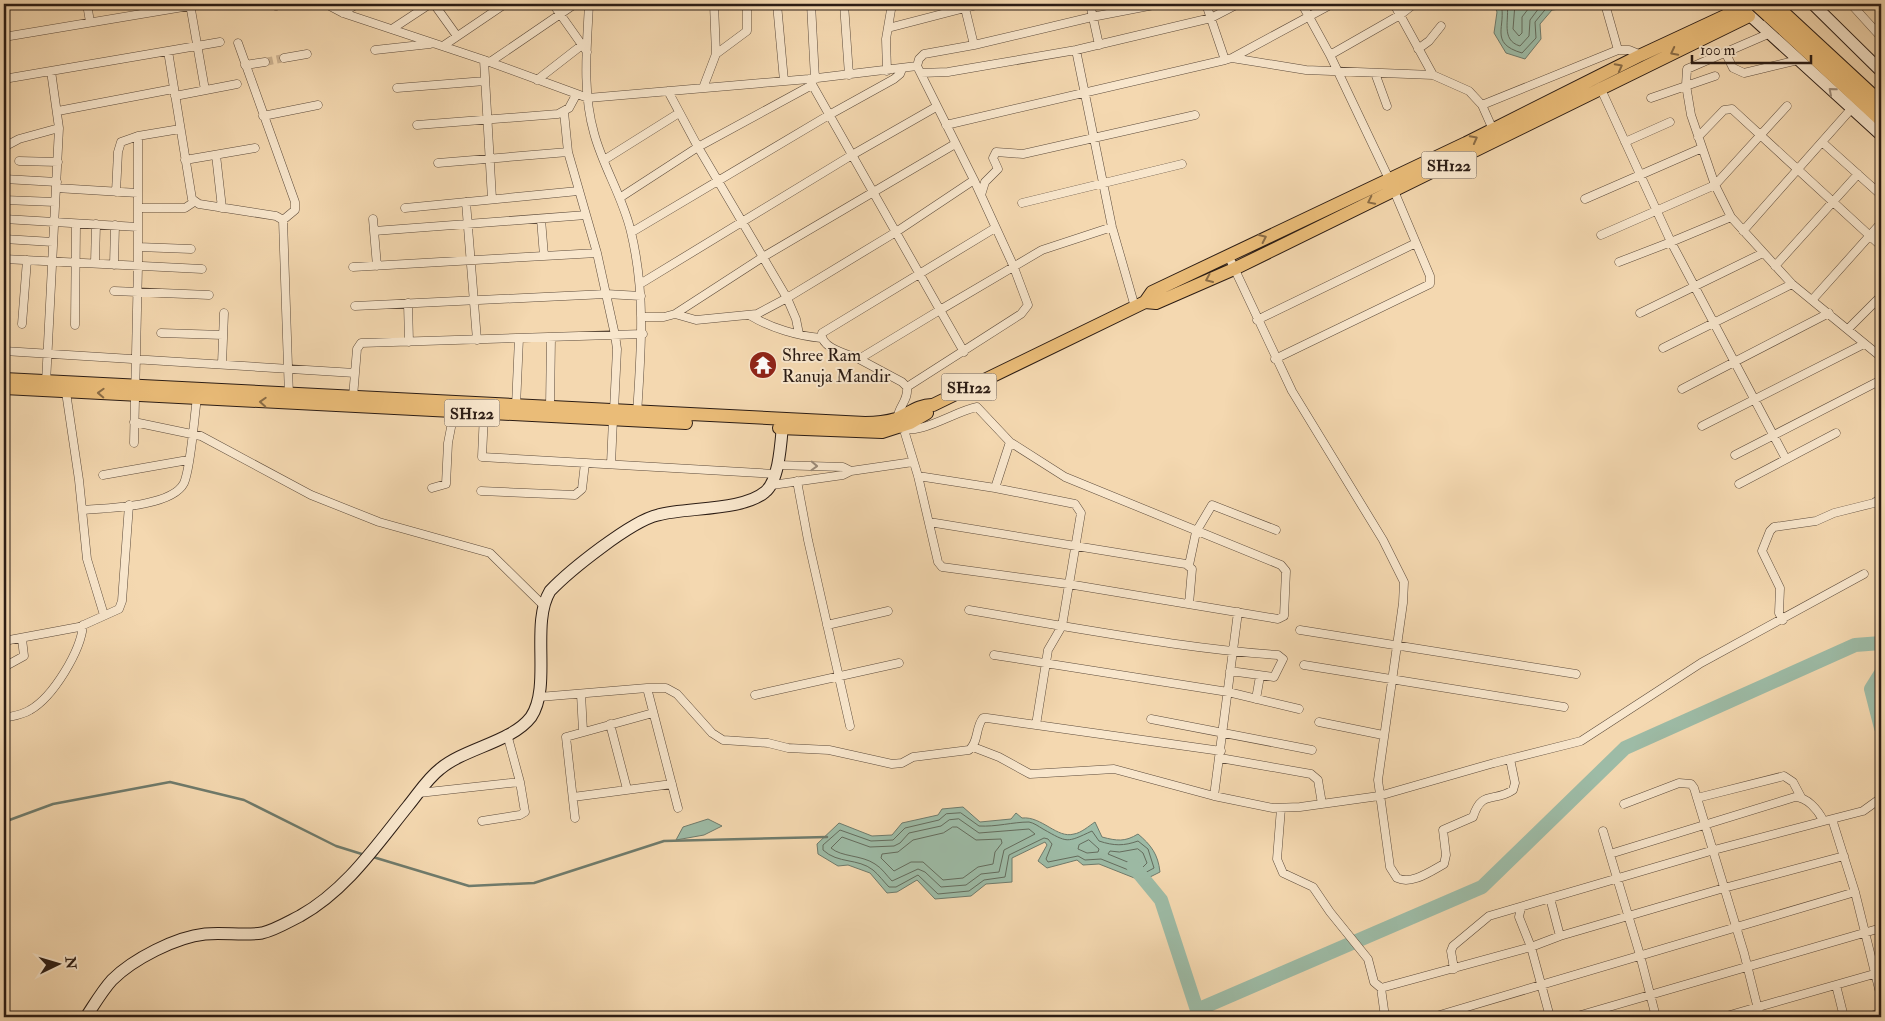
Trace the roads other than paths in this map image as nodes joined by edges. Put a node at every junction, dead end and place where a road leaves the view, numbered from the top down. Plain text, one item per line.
1 (86, 4) edge
2 (201, 4) edge
3 (326, 4) edge
4 (357, 4) edge
5 (430, 4) edge
6 (434, 4) edge
7 (505, 4) edge
8 (553, 4) edge
9 (574, 4) edge
10 (589, 4) edge
11 (714, 4) edge
12 (747, 4) edge
13 (778, 4) edge
14 (811, 4) edge
15 (844, 4) edge
16 (892, 4) edge
17 (981, 4) edge
18 (1090, 4) edge
19 (1160, 4) edge
20 (1206, 4) edge
21 (1238, 4) edge
22 (1302, 4) edge
23 (1332, 4) edge
24 (1394, 4) edge
25 (1414, 4) edge
26 (1605, 4) edge
27 (1813, 4) edge
28 (1851, 4) edge
29 (190, 5) edge
30 (965, 6) edge
31 (1746, 7) edge
32 (1772, 8) edge
33 (343, 13) junction
34 (560, 13) junction
35 (1400, 15) junction
36 (1092, 16) junction
37 (1309, 17) junction
38 (1211, 18) junction
39 (90, 22) junction
40 (1441, 26) dead end
41 (888, 28) junction
42 (392, 29) junction
43 (1768, 34) junction
44 (457, 36) junction
45 (4, 37) edge
46 (1881, 37) edge
47 (220, 42) dead end
48 (238, 43) dead end
49 (974, 44) junction
50 (439, 45) junction
51 (1099, 45) junction
52 (197, 46) junction
53 (585, 48) junction
54 (1418, 49) junction
55 (375, 50) dead end
56 (1076, 50) junction
57 (1618, 50) junction
58 (168, 51) junction
59 (1726, 52) junction
60 (307, 54) dead end
61 (716, 54) junction
62 (1330, 55) junction
63 (1641, 55) junction
64 (284, 58) tunnel mouth
65 (1228, 59) junction
66 (1798, 60) junction
67 (487, 61) junction
68 (265, 62) tunnel mouth
69 (245, 65) junction
70 (1879, 65) edge
71 (902, 69) junction
72 (919, 70) junction
73 (51, 71) junction
74 (887, 71) junction
75 (1338, 72) junction
76 (1375, 73) junction
77 (849, 75) junction
78 (1432, 75) junction
79 (1715, 76) dead end
80 (4, 79) edge
81 (536, 80) junction
82 (485, 81) junction
83 (812, 81) junction
84 (784, 82) junction
85 (237, 84) dead end
86 (1599, 84) junction
87 (1686, 85) junction
88 (397, 88) dead end
89 (703, 88) junction
90 (205, 90) junction
91 (668, 91) junction
92 (174, 92) junction
93 (1086, 92) junction
94 (576, 95) junction
95 (588, 98) junction
96 (1651, 98) dead end
97 (1482, 104) junction
98 (1881, 104) edge
99 (318, 105) dead end
100 (1387, 106) dead end
101 (1787, 106) dead end
102 (936, 107) junction
103 (1852, 108) junction
104 (58, 111) junction
105 (564, 112) junction
106 (679, 113) junction
107 (1539, 114) junction
108 (829, 115) junction
109 (1195, 115) dead end
110 (263, 116) junction
111 (1881, 119) edge
112 (487, 120) junction
113 (1670, 122) dead end
114 (946, 124) junction
115 (417, 125) dead end
116 (59, 128) junction
117 (180, 129) junction
118 (1492, 129) junction
119 (138, 136) junction
120 (1761, 136) junction
121 (1881, 136) edge
122 (1698, 137) junction
123 (1095, 139) junction
124 (1500, 140) junction
125 (1625, 142) junction
126 (1822, 142) junction
127 (955, 144) junction
128 (4, 147) edge
129 (698, 147) junction
130 (255, 148) dead end
131 (1702, 148) junction
132 (568, 152) junction
133 (216, 155) junction
134 (852, 155) junction
135 (490, 159) junction
136 (185, 160) junction
137 (604, 160) junction
138 (19, 161) dead end
139 (58, 162) junction
140 (438, 163) dead end
141 (1182, 164) dead end
142 (1798, 170) junction
143 (1858, 174) junction
144 (1639, 175) junction
145 (4, 180) edge
146 (974, 180) junction
147 (718, 181) junction
148 (1392, 184) junction
149 (56, 185) junction
150 (1103, 185) junction
151 (1715, 185) junction
152 (578, 191) junction
153 (116, 192) junction
154 (138, 193) junction
155 (874, 194) junction
156 (981, 195) junction
157 (1881, 195) edge
158 (620, 197) junction
159 (492, 199) junction
160 (1585, 199) dead end
161 (4, 200) edge
162 (55, 202) junction
163 (194, 202) junction
164 (466, 202) junction
165 (1833, 202) junction
166 (1022, 203) dead end
167 (138, 208) junction
168 (222, 208) junction
169 (405, 208) dead end
170 (1656, 212) junction
171 (586, 215) junction
172 (1731, 217) junction
173 (4, 219) edge
174 (373, 219) dead end
175 (541, 219) junction
176 (284, 220) junction
177 (742, 221) junction
178 (54, 222) junction
179 (1881, 223) edge
180 (76, 224) junction
181 (96, 224) junction
182 (468, 224) junction
183 (115, 225) junction
184 (138, 227) junction
185 (1112, 227) junction
186 (995, 228) junction
187 (374, 231) junction
188 (1743, 231) junction
189 (632, 232) junction
190 (896, 232) junction
191 (1601, 235) dead end
192 (1869, 235) junction
193 (4, 239) edge
194 (53, 242) junction
195 (1671, 242) junction
196 (1416, 243) junction
197 (1881, 246) edge
198 (138, 247) junction
199 (191, 249) dead end
200 (597, 253) junction
201 (1763, 253) junction
202 (1228, 255) junction
203 (544, 256) junction
204 (763, 257) junction
205 (4, 259) edge
206 (26, 260) junction
207 (471, 260) junction
208 (52, 261) junction
209 (76, 262) junction
210 (1619, 262) dead end
211 (95, 264) junction
212 (114, 264) junction
213 (1013, 265) junction
214 (138, 266) junction
215 (377, 266) junction
216 (1775, 266) junction
217 (353, 268) dead end
218 (1234, 269) junction
219 (202, 270) dead end
220 (918, 273) junction
221 (640, 284) junction
222 (1792, 284) junction
223 (1696, 286) junction
224 (114, 291) dead end
225 (137, 291) junction
226 (606, 294) junction
227 (209, 295) dead end
228 (641, 296) junction
229 (1881, 296) edge
230 (787, 298) junction
231 (474, 299) junction
232 (1812, 299) junction
233 (408, 303) junction
234 (1140, 304) junction
235 (354, 306) dead end
236 (940, 310) junction
237 (224, 312) dead end
238 (1640, 313) dead end
239 (1829, 313) junction
240 (675, 314) junction
241 (751, 316) junction
242 (643, 317) junction
243 (1257, 320) junction
244 (1715, 322) junction
245 (22, 324) dead end
246 (75, 325) dead end
247 (1848, 329) junction
248 (161, 333) dead end
249 (615, 334) junction
250 (643, 334) junction
251 (799, 334) junction
252 (223, 335) junction
253 (551, 337) junction
254 (519, 338) junction
255 (821, 338) junction
256 (476, 340) junction
257 (409, 342) junction
258 (1864, 344) junction
259 (1663, 348) dead end
260 (4, 351) edge
261 (964, 352) junction
262 (48, 353) junction
263 (1881, 357) edge
264 (135, 358) junction
265 (859, 359) junction
266 (1275, 359) junction
267 (1736, 361) junction
268 (222, 364) junction
269 (289, 368) junction
270 (355, 373) junction
271 (4, 379) edge
272 (1881, 380) edge
273 (46, 386) junction
274 (907, 387) junction
275 (4, 388) edge
276 (1682, 389) dead end
277 (134, 390) junction
278 (66, 392) junction
279 (353, 397) junction
280 (197, 398) junction
281 (289, 398) junction
282 (1755, 399) junction
283 (423, 406) junction
284 (516, 406) junction
285 (550, 407) junction
286 (454, 412) junction
287 (484, 413) junction
288 (613, 415) junction
289 (637, 416) junction
290 (134, 422) junction
291 (782, 424) junction
292 (900, 425) junction
293 (1702, 426) dead end
294 (1836, 433) dead end
295 (192, 434) junction
296 (1774, 435) junction
297 (134, 442) dead end
298 (1010, 442) junction
299 (1735, 455) dead end
300 (1786, 459) junction
301 (188, 460) junction
302 (913, 462) junction
303 (585, 463) junction
304 (611, 464) junction
305 (851, 471) junction
306 (775, 474) junction
307 (103, 475) dead end
308 (918, 476) junction
309 (797, 481) junction
310 (1738, 484) dead end
311 (432, 488) dead end
312 (995, 488) junction
313 (481, 491) dead end
314 (1881, 498) edge
315 (129, 505) junction
316 (82, 510) junction
317 (929, 522) junction
318 (1276, 530) dead end
319 (1196, 532) junction
320 (1075, 545) junction
321 (1189, 565) junction
322 (1864, 574) dead end
323 (1068, 584) junction
324 (1189, 604) junction
325 (544, 606) junction
326 (968, 610) dead end
327 (888, 611) dead end
328 (1238, 612) junction
329 (104, 615) junction
330 (1783, 620) junction
331 (83, 625) junction
332 (827, 625) junction
333 (1062, 626) junction
334 (1300, 630) dead end
335 (22, 639) junction
336 (4, 641) edge
337 (1397, 644) junction
338 (1232, 652) junction
339 (994, 655) dead end
340 (899, 663) dead end
341 (1046, 663) junction
342 (1304, 665) dead end
343 (4, 667) edge
344 (1230, 671) junction
345 (1576, 674) dead end
346 (1260, 676) junction
347 (838, 677) junction
348 (1392, 679) junction
349 (647, 688) junction
350 (1228, 692) junction
351 (580, 694) junction
352 (755, 694) dead end
353 (538, 697) junction
354 (1256, 699) junction
355 (1564, 708) dead end
356 (1300, 709) dead end
357 (654, 713) junction
358 (4, 718) edge
359 (1151, 719) dead end
360 (1319, 722) dead end
361 (610, 724) junction
362 (1036, 725) junction
363 (850, 726) dead end
364 (583, 731) junction
365 (1223, 732) junction
366 (507, 734) junction
367 (1383, 735) junction
368 (973, 747) junction
369 (1312, 750) dead end
370 (1220, 755) junction
371 (1510, 759) junction
372 (520, 782) junction
373 (672, 784) junction
374 (627, 790) junction
375 (419, 793) junction
376 (1214, 796) junction
377 (1379, 796) junction
378 (573, 797) junction
379 (1801, 797) junction
380 (1697, 798) junction
381 (1881, 798) edge
382 (1322, 804) junction
383 (1624, 804) dead end
384 (678, 808) dead end
385 (1281, 808) junction
386 (575, 818) dead end
387 (1832, 819) junction
388 (1824, 820) junction
389 (482, 821) dead end
390 (1706, 823) junction
391 (1603, 831) dead end
392 (1714, 850) junction
393 (1610, 854) junction
394 (1844, 856) junction
395 (1617, 878) junction
396 (1724, 888) junction
397 (1855, 892) junction
398 (1550, 898) junction
399 (1521, 907) junction
400 (1629, 917) junction
401 (1736, 927) junction
402 (1881, 928) edge
403 (1865, 932) junction
404 (1560, 936) junction
405 (1531, 947) junction
406 (1640, 955) junction
407 (1748, 967) junction
408 (1454, 969) junction
409 (1878, 973) edge
410 (1541, 984) junction
411 (1836, 985) junction
412 (1381, 988) junction
413 (1650, 996) junction
414 (1881, 997) edge
415 (1758, 1008) junction
416 (1881, 1013) edge
417 (1448, 1016) edge
418 (86, 1017) edge
419 (1385, 1017) edge
420 (1432, 1017) edge
421 (1550, 1017) edge
422 (1574, 1017) edge
423 (1656, 1017) edge
424 (1723, 1017) edge
425 (1760, 1017) edge
426 (1844, 1017) edge
427 (1867, 1017) edge

1 - 39 street
2 - 29 street
3 - 33 street
4 - 33 street
5 - 42 street
6 - 44 street
7 - 44 street
8 - 34 street
9 - 34 street
10 - 53 street
11 - 61 street
12 - 61 street
13 - 84 street
14 - 83 street
15 - 77 street
16 - 41 street
17 - 30 street
18 - 36 street
19 - 36 street
20 - 38 street
21 - 38 street
22 - 37 street
23 - 37 street
24 - 35 street
25 - 35 street
26 - 57 street
27 - 70 street
28 - 46 street
29 - 39 street
29 - 52 street
30 - 41 street
30 - 49 street
31 - 32 highway, bridge
31 - 43 street
31 - 63 main road, SH122
31 -> 86 main road, SH122
32 - 98 highway
32 - 111 highway
33 - 42 street
34 - 53 street
34 - 67 street
35 - 54 street
35 - 62 street
36 - 49 street
36 - 51 street
37 - 62 street
37 - 65 street
38 - 51 street
38 - 65 street
39 - 45 street
40 - 54 street
41 - 74 street
42 - 50 street
43 - 59 street
43 - 66 street
44 - 50 street
47 - 52 street
48 - 69 street
49 - 72 street
50 - 55 street
50 - 67 street
51 - 56 street
52 - 58 street
52 - 90 street
53 - 81 street
53 - 95 street
54 - 78 street
56 - 72 street
56 - 93 street
57 - 63 street
57 - 97 street
58 - 73 street
58 - 92 street
59 - 66 street
59 - 87 street
60 - 64 street
61 - 89 street
62 - 75 street
86 -> 63 main road, SH122
65 - 75 street
65 - 93 street
103 -> 66 street
67 - 81 street
67 - 82 street
68 - 69 street
69 - 110 street
71 - 72 street
71 - 74 street
71 - 108 street
72 - 102 street
73 - 80 street
73 - 104 street
74 - 77 street
75 - 76 street
75 - 148 street
76 - 78 street
76 - 100 street
77 - 83 street
78 - 97 street
79 - 87 street
81 - 94 street
82 - 88 street
82 - 112 street
83 - 84 street
83 - 108 street
83 - 129 street
84 - 89 street
85 - 90 street
86 - 107 main road, SH122
86 - 125 street
87 - 96 street
87 - 122 street
89 - 91 street
90 - 92 street
91 - 95 street
91 - 106 street
92 - 104 street
92 - 117 street
93 - 114 street
93 - 123 street
94 - 95 street
94 - 105 street
95 - 137 street
97 - 118 street
99 - 110 street
101 - 120 street
102 - 114 street
102 - 134 street
103 - 121 street
103 - 126 street
104 - 116 street
105 - 112 street
105 - 132 street
106 - 129 street
106 - 137 street
107 - 118 main road, SH122
107 - 124 main road, SH122
108 - 134 street
108 - 147 street
109 - 123 street
110 - 176 street
112 - 115 street
112 - 135 street
113 - 125 street
114 - 127 street
116 - 128 street
116 - 139 street
117 - 119 street
117 - 136 street
118 - 124 street
148 -> 118 main road, SH122
119 - 153 street
119 - 154 street
120 - 122 street
120 - 142 street
120 - 151 street
122 - 131 street
123 - 150 street
123 - 156 street
124 - 148 main road, SH122
125 - 144 street
126 - 142 street
126 - 143 street
127 - 146 street
127 - 155 street
129 - 147 street
129 - 158 street
130 - 133 street
131 - 144 street
131 - 151 street
132 - 135 street
132 - 152 street
133 - 136 street
133 - 168 street
134 - 155 street
134 - 177 street
135 - 140 street
135 - 159 street
136 - 163 street
137 - 158 street
138 - 139 street
139 - 149 street
141 - 150 street
142 - 165 street
142 - 188 street
143 - 157 street
143 - 165 street
144 - 160 street
144 - 170 street
145 - 149 street
146 - 156 street
146 - 190 street
147 - 177 street
147 - 189 street
148 - 196 street
202 -> 148 main road, SH122
148 -> 218 main road, SH122
149 - 153 street
149 - 162 street
150 - 166 street
150 - 185 street
151 - 170 street
151 - 172 street
152 - 159 street
152 - 171 street
153 - 154 street
154 - 167 street
155 - 190 street
155 - 204 street
156 - 186 street
158 - 189 street
159 - 164 street
161 - 162 street
162 - 178 street
163 - 167 street
163 - 168 street
164 - 169 street
164 - 182 street
165 - 192 street
165 - 216 street
167 - 184 street
168 - 176 street
170 - 191 street
170 - 195 street
171 - 175 street
171 - 200 street
172 - 188 street
172 - 195 street
173 - 178 street
174 - 187 street
175 - 182 street
175 - 203 street
176 - 269 street
177 - 204 street
177 - 221 street
178 - 180 street
178 - 194 street
179 - 192 street
180 - 181 street
180 - 209 street
181 - 183 street
181 - 211 street
182 - 187 street
182 - 207 street
183 - 184 street
183 - 212 street
184 - 198 street
185 - 213 street
185 - 234 street
186 - 213 street
186 - 220 street
187 - 215 street
188 - 201 street
189 - 221 street
190 - 220 street
190 - 230 street
192 - 197 street
192 - 232 street
193 - 194 street
194 - 208 street
195 - 210 street
195 - 223 street
196 - 243 street
196 - 266 street
198 - 199 street
198 - 214 street
200 - 203 street
200 - 226 street
201 - 216 street
201 - 223 street
202 - 218 street
202 - 234 main road, SH122
203 - 207 street
204 - 230 street
204 - 240 street
205 - 206 street
206 - 208 street
206 - 245 street
207 - 215 street
207 - 231 street
208 - 209 street
208 - 262 street
209 - 211 street
209 - 246 street
211 - 212 street
212 - 214 street
213 - 236 street
213 - 261 street
214 - 219 street
214 - 225 street
215 - 217 street
216 - 222 street
218 -> 234 main road, SH122
218 - 243 street
220 - 236 street
220 - 255 street
221 - 228 street
222 - 232 street
222 - 244 street
223 - 238 street
223 - 244 street
224 - 225 street
225 - 227 street
225 - 264 street
226 - 228 street
226 - 231 street
226 - 249 street
228 - 242 street
229 - 247 street
230 - 241 street
230 - 251 street
231 - 233 street
231 - 256 street
232 - 239 street
233 - 235 street
233 - 257 street
234 - 292 main road, SH122
236 - 261 street
236 - 265 street
237 - 252 street
239 - 247 street
239 - 267 street
240 - 241 street
240 - 242 street
241 - 251 street
242 - 250 street
243 - 266 street
244 - 259 street
244 - 267 street
247 - 258 street
248 - 252 street
249 - 250 street
249 - 253 street
249 - 288 street
250 - 289 street
251 - 255 street
252 - 268 street
253 - 254 street
253 - 285 street
254 - 256 street
254 - 284 street
255 - 265 street
256 - 257 street
257 - 270 street
258 - 263 street
258 - 282 street
260 - 262 street
261 - 274 street
262 - 264 street
262 - 273 street
264 - 268 street
264 - 277 street
265 - 274 street
266 - 337 street
267 - 276 street
267 - 282 street
268 - 269 street
269 - 270 street
269 - 281 street
270 - 279 street
271 - 273 main road, SH122
272 - 296 street
273 - 275 main road, SH122
273 - 277 main road, SH122
273 - 278 main road, SH122
274 - 292 street
277 -> 278 main road, SH122
277 - 280 main road, SH122
277 - 281 main road, SH122
277 - 290 street
278 - 316 street
279 - 281 main road, SH122
279 - 283 main road, SH122
281 -> 280 main road, SH122
280 - 295 street
281 - 283 main road, SH122
282 - 293 street
282 - 296 street
283 - 284 main road, SH122
283 - 286 main road, SH122
284 - 285 main road, SH122
285 - 288 main road, SH122
286 - 287 main road, SH122
286 - 311 street
287 - 288 main road, SH122
287 - 303 street
288 - 289 main road, SH122
288 - 304 street
289 - 291 main road, SH122
290 - 295 street
290 - 297 street
291 - 292 main road, SH122
291 - 306 street
292 - 298 street
292 - 302 street
294 - 300 street
295 - 301 street
295 - 325 street
296 - 299 street
296 - 300 street
298 - 312 street
298 - 319 street
300 - 310 street
301 - 307 street
301 - 315 street
302 - 305 street
302 - 308 street
303 - 304 street
303 - 313 street
304 - 306 street
306 -> 305 street
305 - 309 street
306 - 309 street
306 - 325 street
308 - 312 street
308 - 317 street
309 - 332 street
312 - 320 street
314 - 330 street
315 - 316 street
315 - 329 street
316 - 329 street
317 - 320 street
317 - 323 street
318 - 319 street
319 - 321 street
319 - 328 street
320 - 321 street
320 - 323 street
321 - 324 street
322 - 330 street
323 - 324 street
323 - 333 street
324 - 328 street
325 - 353 street
326 - 333 street
327 - 332 street
328 - 338 street
329 - 331 street
330 - 371 street
331 - 335 street
331 - 358 street
332 - 347 street
333 - 338 street
333 - 341 street
334 - 337 street
335 - 336 street
335 - 343 street
337 - 345 street
337 - 348 street
338 - 344 street
338 - 346 street
339 - 341 street
340 - 347 street
341 - 350 street
341 - 362 street
342 - 348 street
344 - 346 street
344 - 350 street
346 - 354 street
347 - 352 street
347 - 363 street
348 - 355 street
348 - 367 street
349 - 351 street
349 - 357 street
349 - 368 street
350 - 354 street
350 - 365 street
351 - 353 street
351 - 364 street
353 - 366 street
354 - 356 street
357 - 361 street
357 - 373 street
359 - 365 street
360 - 367 street
361 - 364 street
361 - 374 street
362 - 368 street
362 - 370 street
364 - 378 street
365 - 369 street
365 - 370 street
366 - 372 street
366 - 375 street
367 - 377 street
368 - 376 street
370 - 376 street
370 - 382 street
371 - 377 street
371 - 377 street
372 - 375 street
372 - 389 street
373 - 374 street
373 - 384 street
374 - 378 street
375 - 418 street
376 - 385 street
377 - 382 street
378 - 386 street
379 - 380 street
379 - 388 street
379 - 390 street
380 - 383 street
380 - 390 street
381 - 387 street
382 - 385 street
385 - 412 street
387 - 388 street
387 - 394 street
388 - 392 street
390 - 392 street
390 - 393 street
391 - 393 street
392 - 395 street
392 - 396 street
393 - 395 street
394 - 396 street
394 - 397 street
395 - 398 street
395 - 400 street
396 - 400 street
396 - 401 street
397 - 401 street
397 - 403 street
398 - 399 street
398 - 404 street
399 - 405 street
399 - 408 street
400 - 404 street
400 - 406 street
401 - 406 street
401 - 407 street
402 - 403 street
403 - 407 street
403 - 409 street
404 - 405 street
405 - 408 street
405 - 410 street
406 - 410 street
406 - 413 street
407 - 413 street
407 - 415 street
408 - 412 street
409 - 411 street
409 - 414 street
410 - 417 street
410 - 421 street
411 - 415 street
411 - 426 street
412 - 419 street
413 - 422 street
413 - 423 street
415 - 424 street
415 - 425 street
416 - 427 street
417 - 420 street

